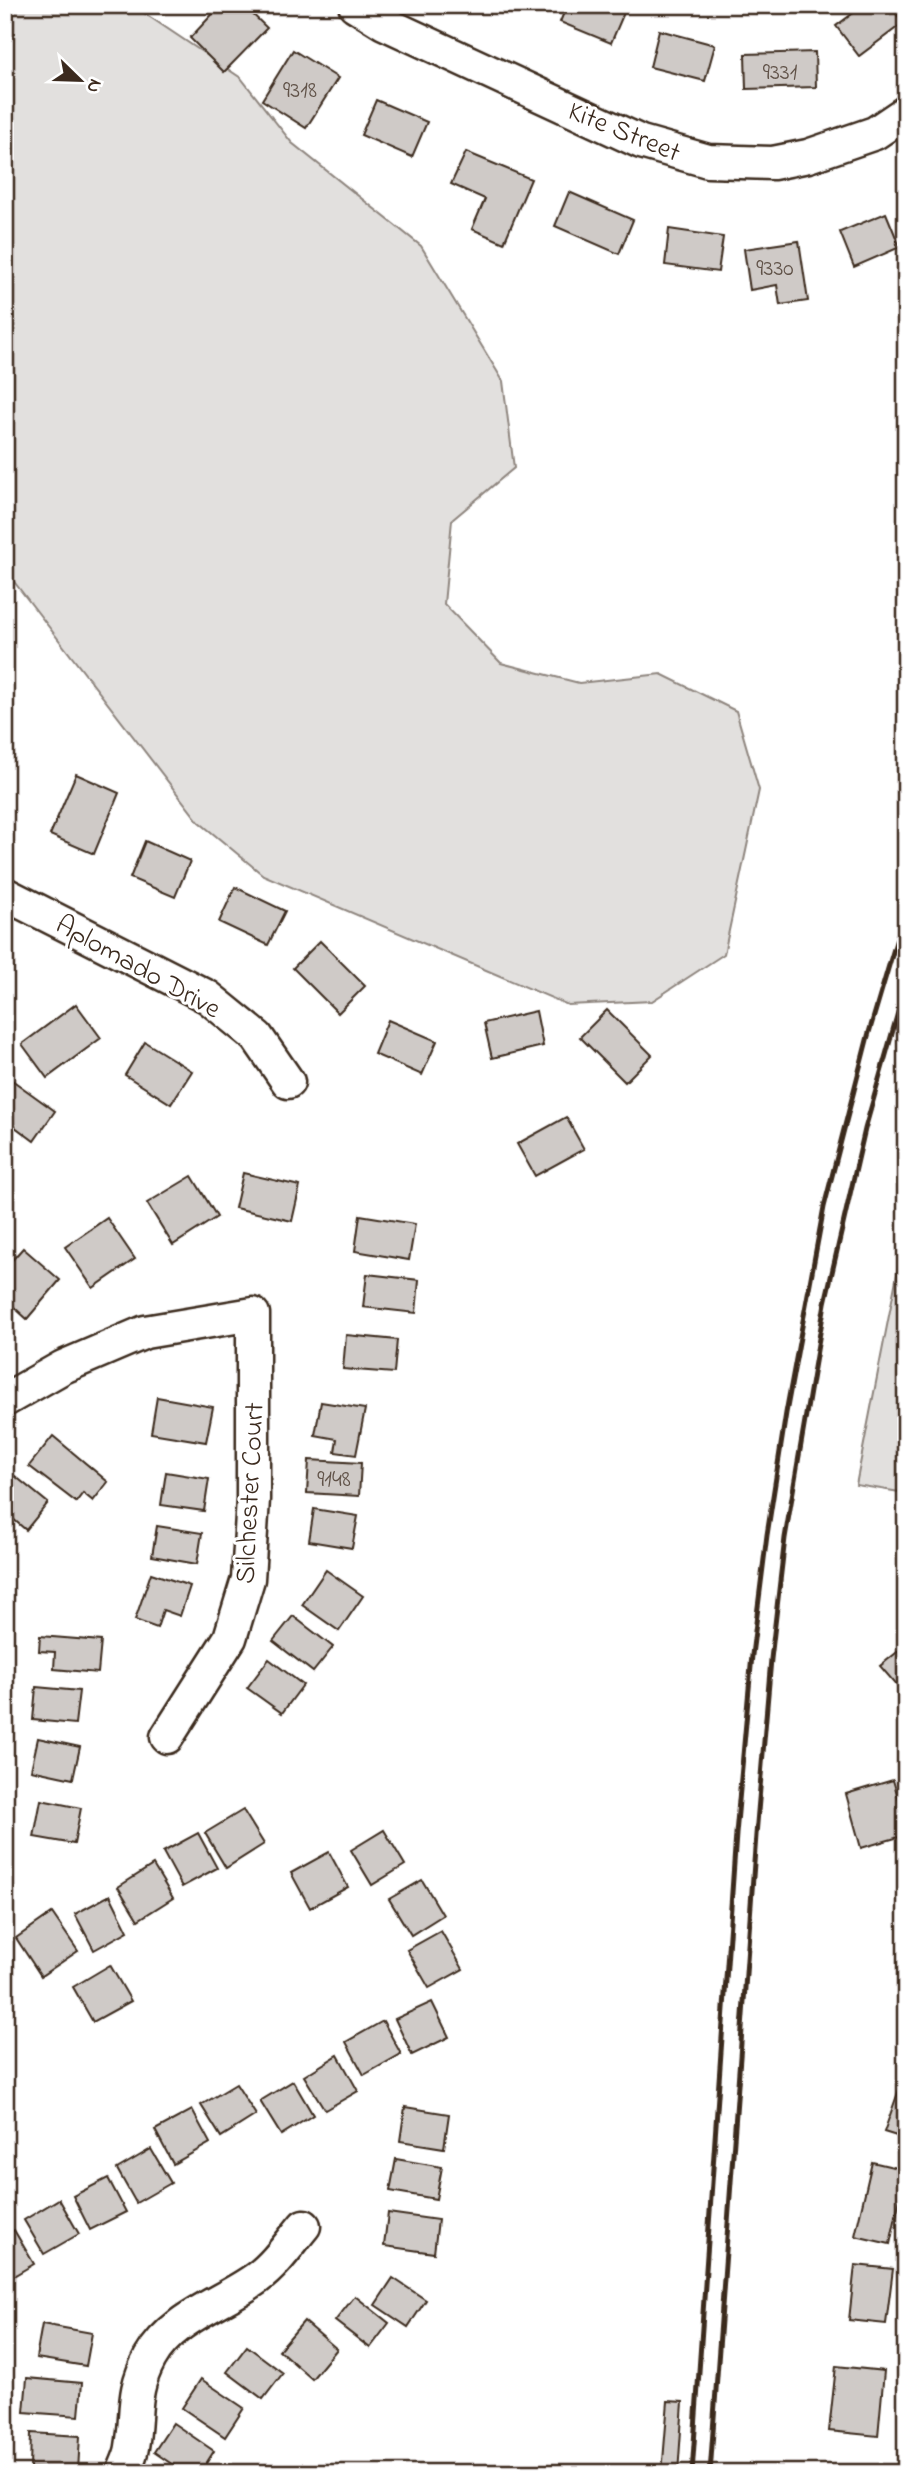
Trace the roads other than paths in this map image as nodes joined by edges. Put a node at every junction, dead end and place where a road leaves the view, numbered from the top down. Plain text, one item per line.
1 (355, 5) edge
2 (906, 112) edge
3 (9, 904) edge
4 (288, 1082) dead end
5 (5, 1400) edge
6 (167, 1737) dead end
7 (304, 2226) dead end
8 (123, 2473) edge

1 - 2 street, Kite Street
3 - 4 street, Aplomado Drive
5 - 6 street, Silchester Court
7 - 8 street

